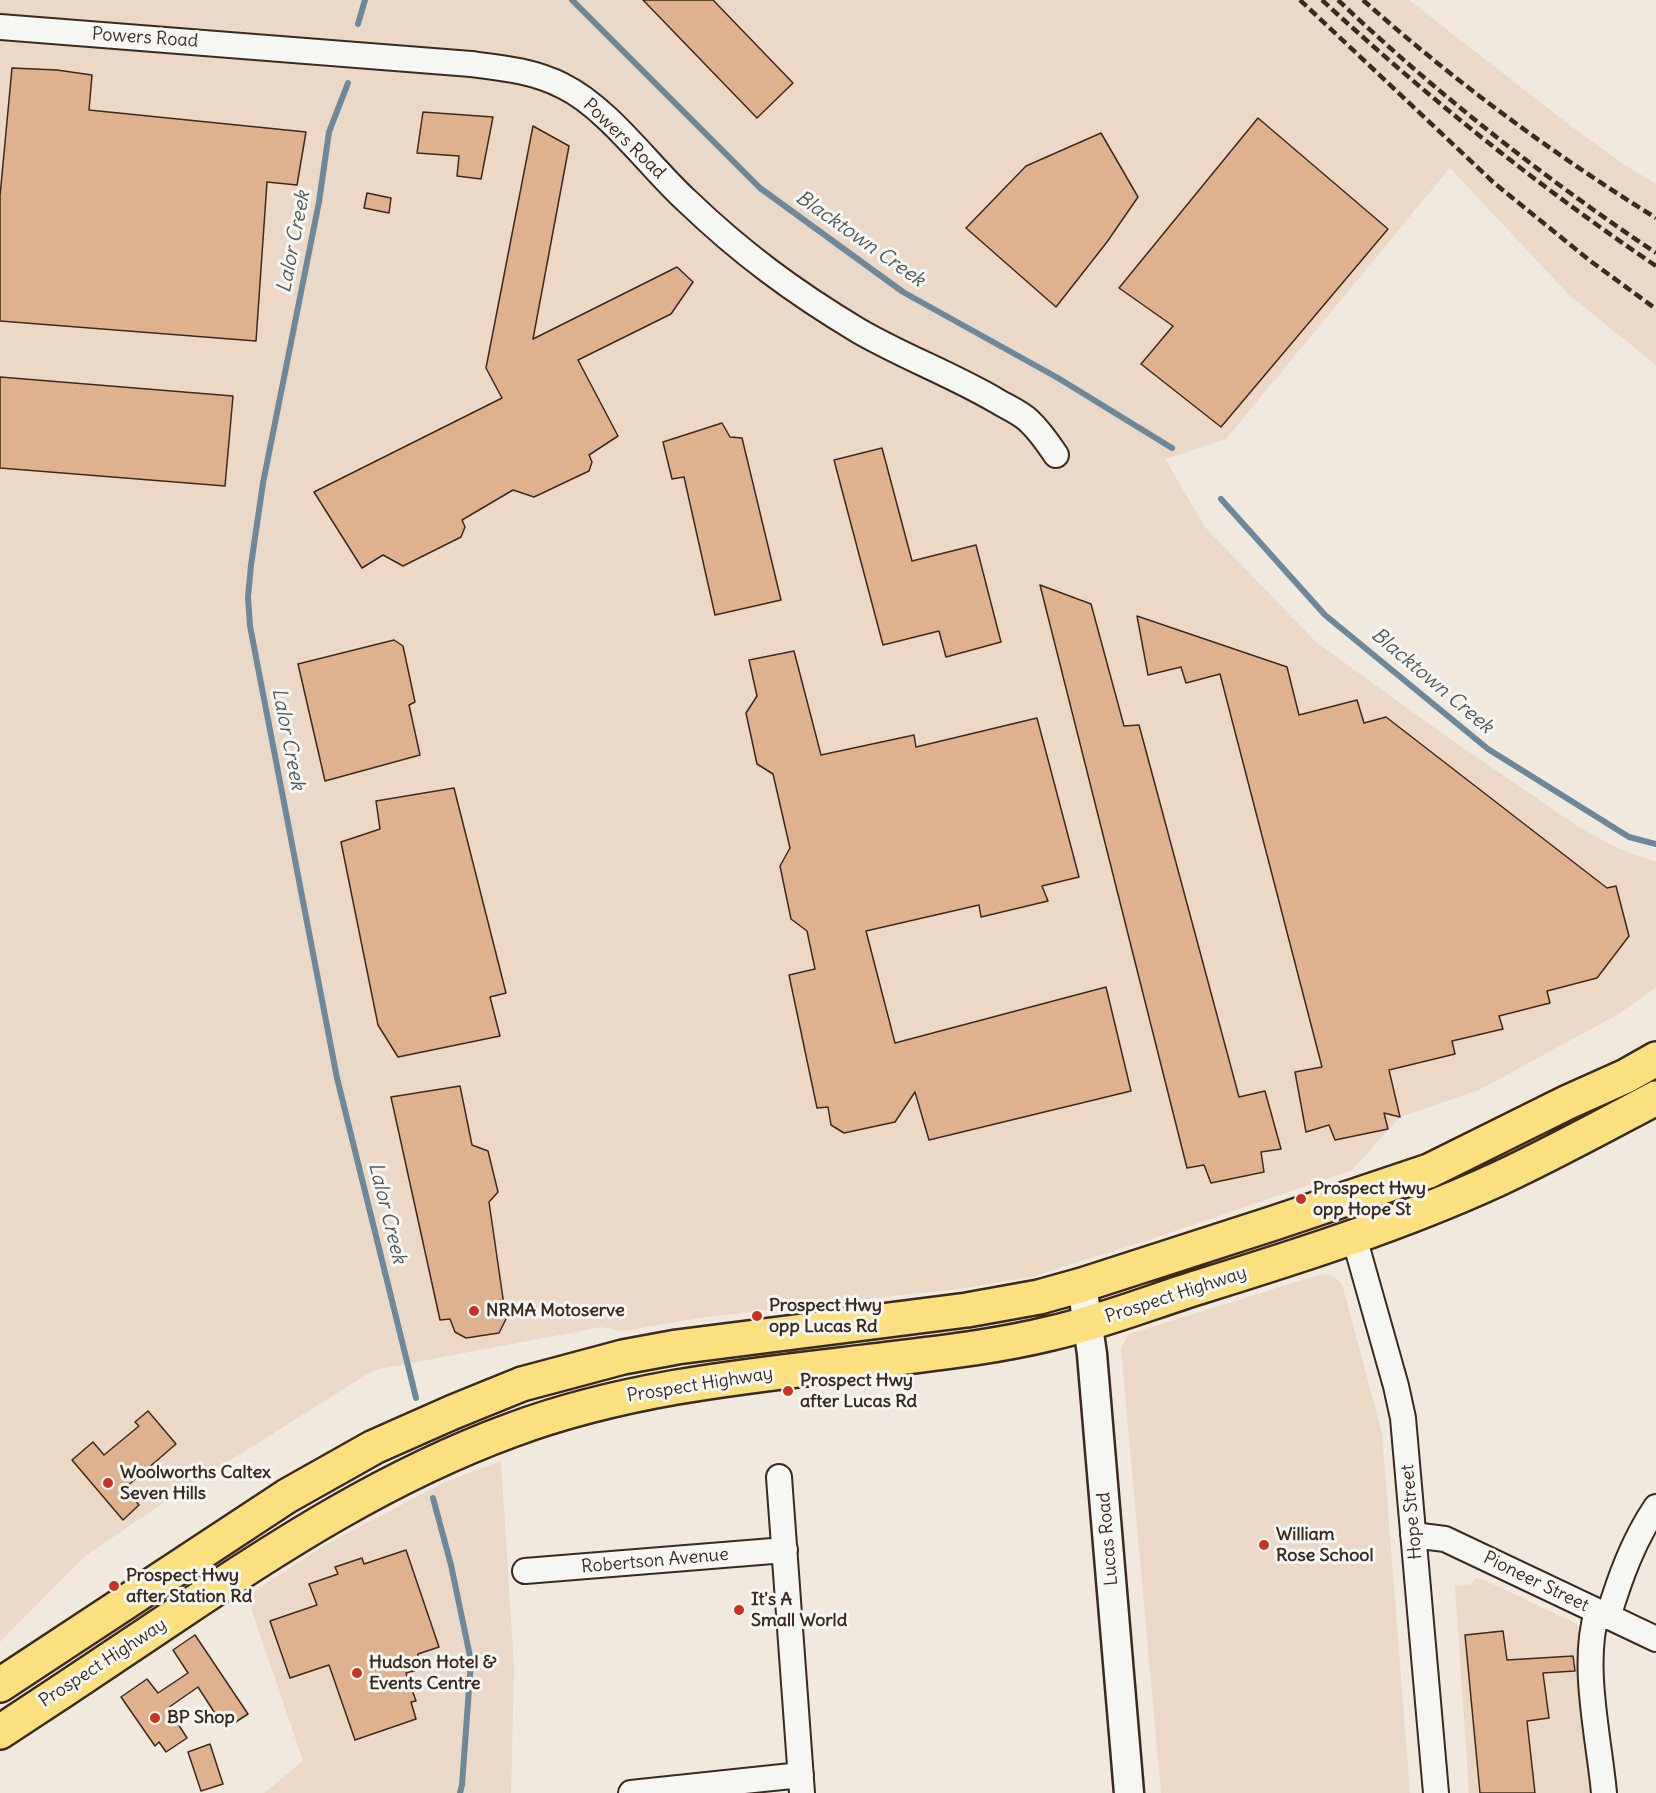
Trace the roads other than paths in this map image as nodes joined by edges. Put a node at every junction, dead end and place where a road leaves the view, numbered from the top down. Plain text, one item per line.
1 (0, 27) edge
2 (1056, 455) dead end
3 (1656, 1059) edge
4 (1656, 1098) edge
5 (1354, 1237) junction
6 (1082, 1285) junction
7 (1088, 1323) junction
8 (779, 1477) dead end
9 (1656, 1507) edge
10 (1413, 1536) junction
11 (785, 1550) junction
12 (525, 1572) dead end
13 (1603, 1615) junction
14 (1656, 1639) edge
15 (0, 1685) edge
16 (0, 1732) edge
17 (802, 1784) edge
18 (631, 1793) edge
19 (1129, 1793) edge
20 (1436, 1793) edge
21 (1604, 1793) edge

1 - 2 street, Powers Road
3 - 6 main road
4 - 5 main road, Prospect Highway
5 - 7 main road, Prospect Highway
5 - 10 street, Hope Street
6 - 7 street, Lucas Road
6 - 15 main road
7 - 16 main road, Prospect Highway
7 - 19 street, Lucas Road
8 - 11 street
9 - 13 street
10 - 13 street, Pioneer Street
10 - 20 street, Hope Street
11 - 12 street, Robertson Avenue
11 - 17 street
13 - 14 street, Pioneer Street
13 - 21 street
17 - 18 street

